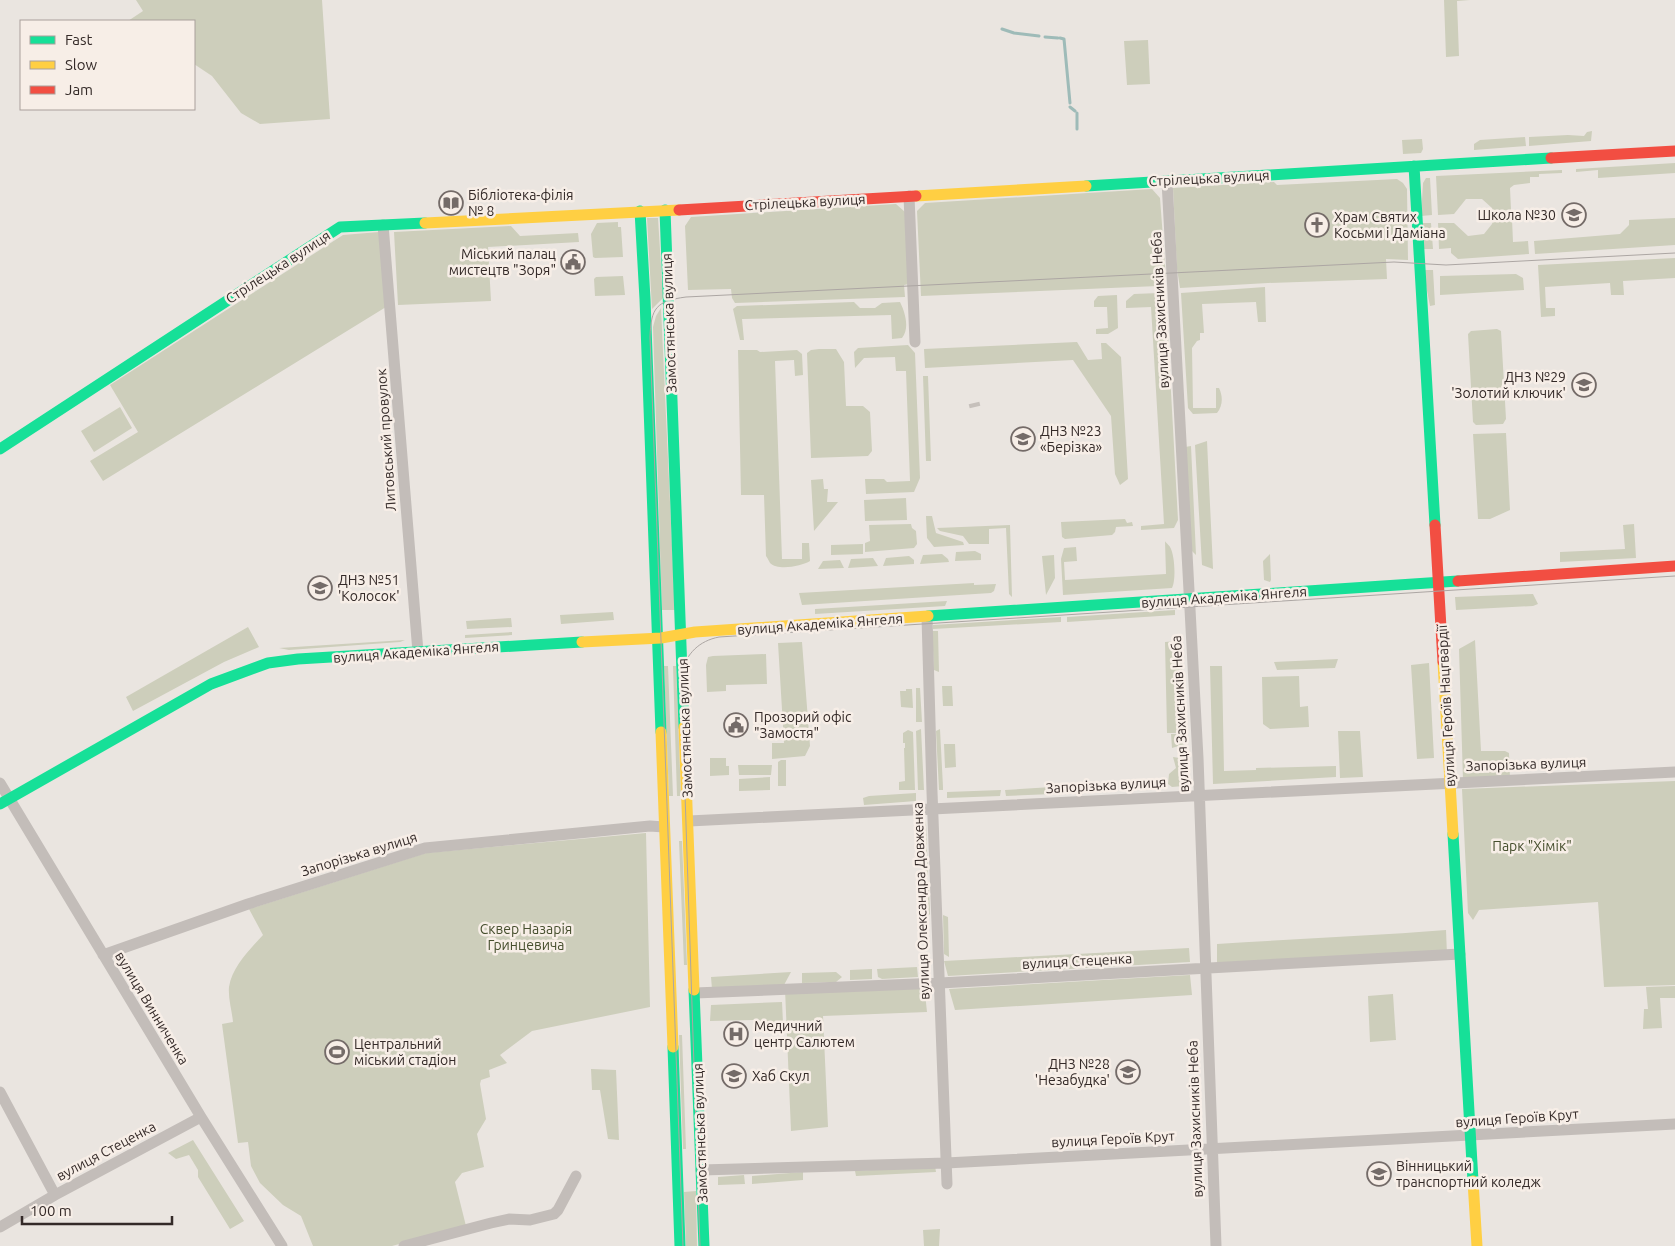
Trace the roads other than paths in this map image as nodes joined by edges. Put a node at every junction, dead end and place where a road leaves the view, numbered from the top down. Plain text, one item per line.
1 (1675, 151) edge
2 (1414, 166) junction
3 (1167, 181) junction
4 (908, 196) junction
5 (666, 210) junction
6 (640, 211) junction
7 (383, 225) junction
8 (914, 342) dead end
9 (0, 449) edge
10 (1675, 566) edge
11 (1438, 582) junction
12 (1190, 599) junction
13 (927, 617) junction
14 (681, 634) junction
15 (657, 638) junction
16 (418, 652) junction
17 (1675, 772) edge
18 (1450, 782) junction
19 (0, 783) edge
20 (1199, 795) junction
21 (5, 802) edge
22 (933, 809) junction
23 (689, 820) junction
24 (664, 826) junction
25 (1460, 954) junction
26 (103, 955) junction
27 (1205, 969) junction
28 (940, 983) junction
29 (695, 993) junction
30 (0, 1092) edge
31 (201, 1117) junction
32 (1675, 1124) edge
33 (1471, 1136) junction
34 (1211, 1149) junction
35 (946, 1163) junction
36 (702, 1170) junction
37 (576, 1176) dead end
38 (947, 1184) dead end
39 (55, 1195) junction
40 (0, 1227) edge
41 (282, 1246) edge
42 (404, 1246) edge
43 (680, 1246) edge
44 (704, 1246) edge
45 (1216, 1246) edge
46 (1476, 1246) edge

1 - 2 main road, Стрілецька вулиця
2 - 3 main road, Стрілецька вулиця
2 - 11 main road, вулиця Героїв Нацгвардії
3 - 4 main road, Стрілецька вулиця
3 - 12 street, вулиця Захисників Неба
4 - 5 main road, Стрілецька вулиця
4 - 8 street
5 - 6 main road, Стрілецька вулиця
5 - 14 main road, Замостянська вулиця
6 - 7 main road, Стрілецька вулиця
6 - 15 main road, Замостянська вулиця
7 - 9 main road, Стрілецька вулиця
7 - 16 street, Литовський провулок
10 - 11 main road, вулиця Академіка Янгеля
11 - 12 main road, вулиця Академіка Янгеля
11 - 18 main road, вулиця Героїв Нацгвардії
12 - 13 main road, вулиця Академіка Янгеля
12 - 20 street, вулиця Захисників Неба
13 - 14 main road, вулиця Академіка Янгеля
13 - 22 street, вулиця Олександра Довженка
14 - 15 main road, вулиця Академіка Янгеля
14 - 23 main road, Замостянська вулиця
15 - 16 main road, вулиця Академіка Янгеля
15 - 24 main road, Замостянська вулиця
16 - 21 main road, вулиця Академіка Янгеля
17 - 18 street, Запорізька вулиця
18 - 20 street, Запорізька вулиця
18 - 25 main road, вулиця Героїв Нацгвардії
19 - 21 street, вулиця Винниченка
20 - 22 street, Запорізька вулиця
20 - 27 street, вулиця Захисників Неба
21 - 26 street, вулиця Винниченка
22 - 23 street, Запорізька вулиця
22 - 28 street, вулиця Олександра Довженка
23 - 29 main road, Замостянська вулиця
24 - 26 street, Запорізька вулиця
24 - 43 main road, Замостянська вулиця
25 - 27 street, вулиця Стеценка
25 - 33 main road, вулиця Героїв Нацгвардії
26 - 31 street, вулиця Винниченка
27 - 28 street, вулиця Стеценка
27 - 34 street, вулиця Захисників Неба
28 - 29 street, вулиця Стеценка
28 - 35 street, вулиця Олександра Довженка
29 - 36 main road, Замостянська вулиця
30 - 39 street
31 - 39 street, вулиця Стеценка
31 - 41 street, вулиця Винниченка
32 - 33 street, вулиця Героїв Крут
33 - 34 street, вулиця Героїв Крут
33 - 46 main road, вулиця Героїв Нацгвардії
34 - 35 street, вулиця Героїв Крут
34 - 45 street, вулиця Захисників Неба
35 - 36 street, вулиця Героїв Крут
35 - 38 street, вулиця Олександра Довженка
36 - 44 main road, Замостянська вулиця
37 - 42 street
39 - 40 street, вулиця Стеценка

